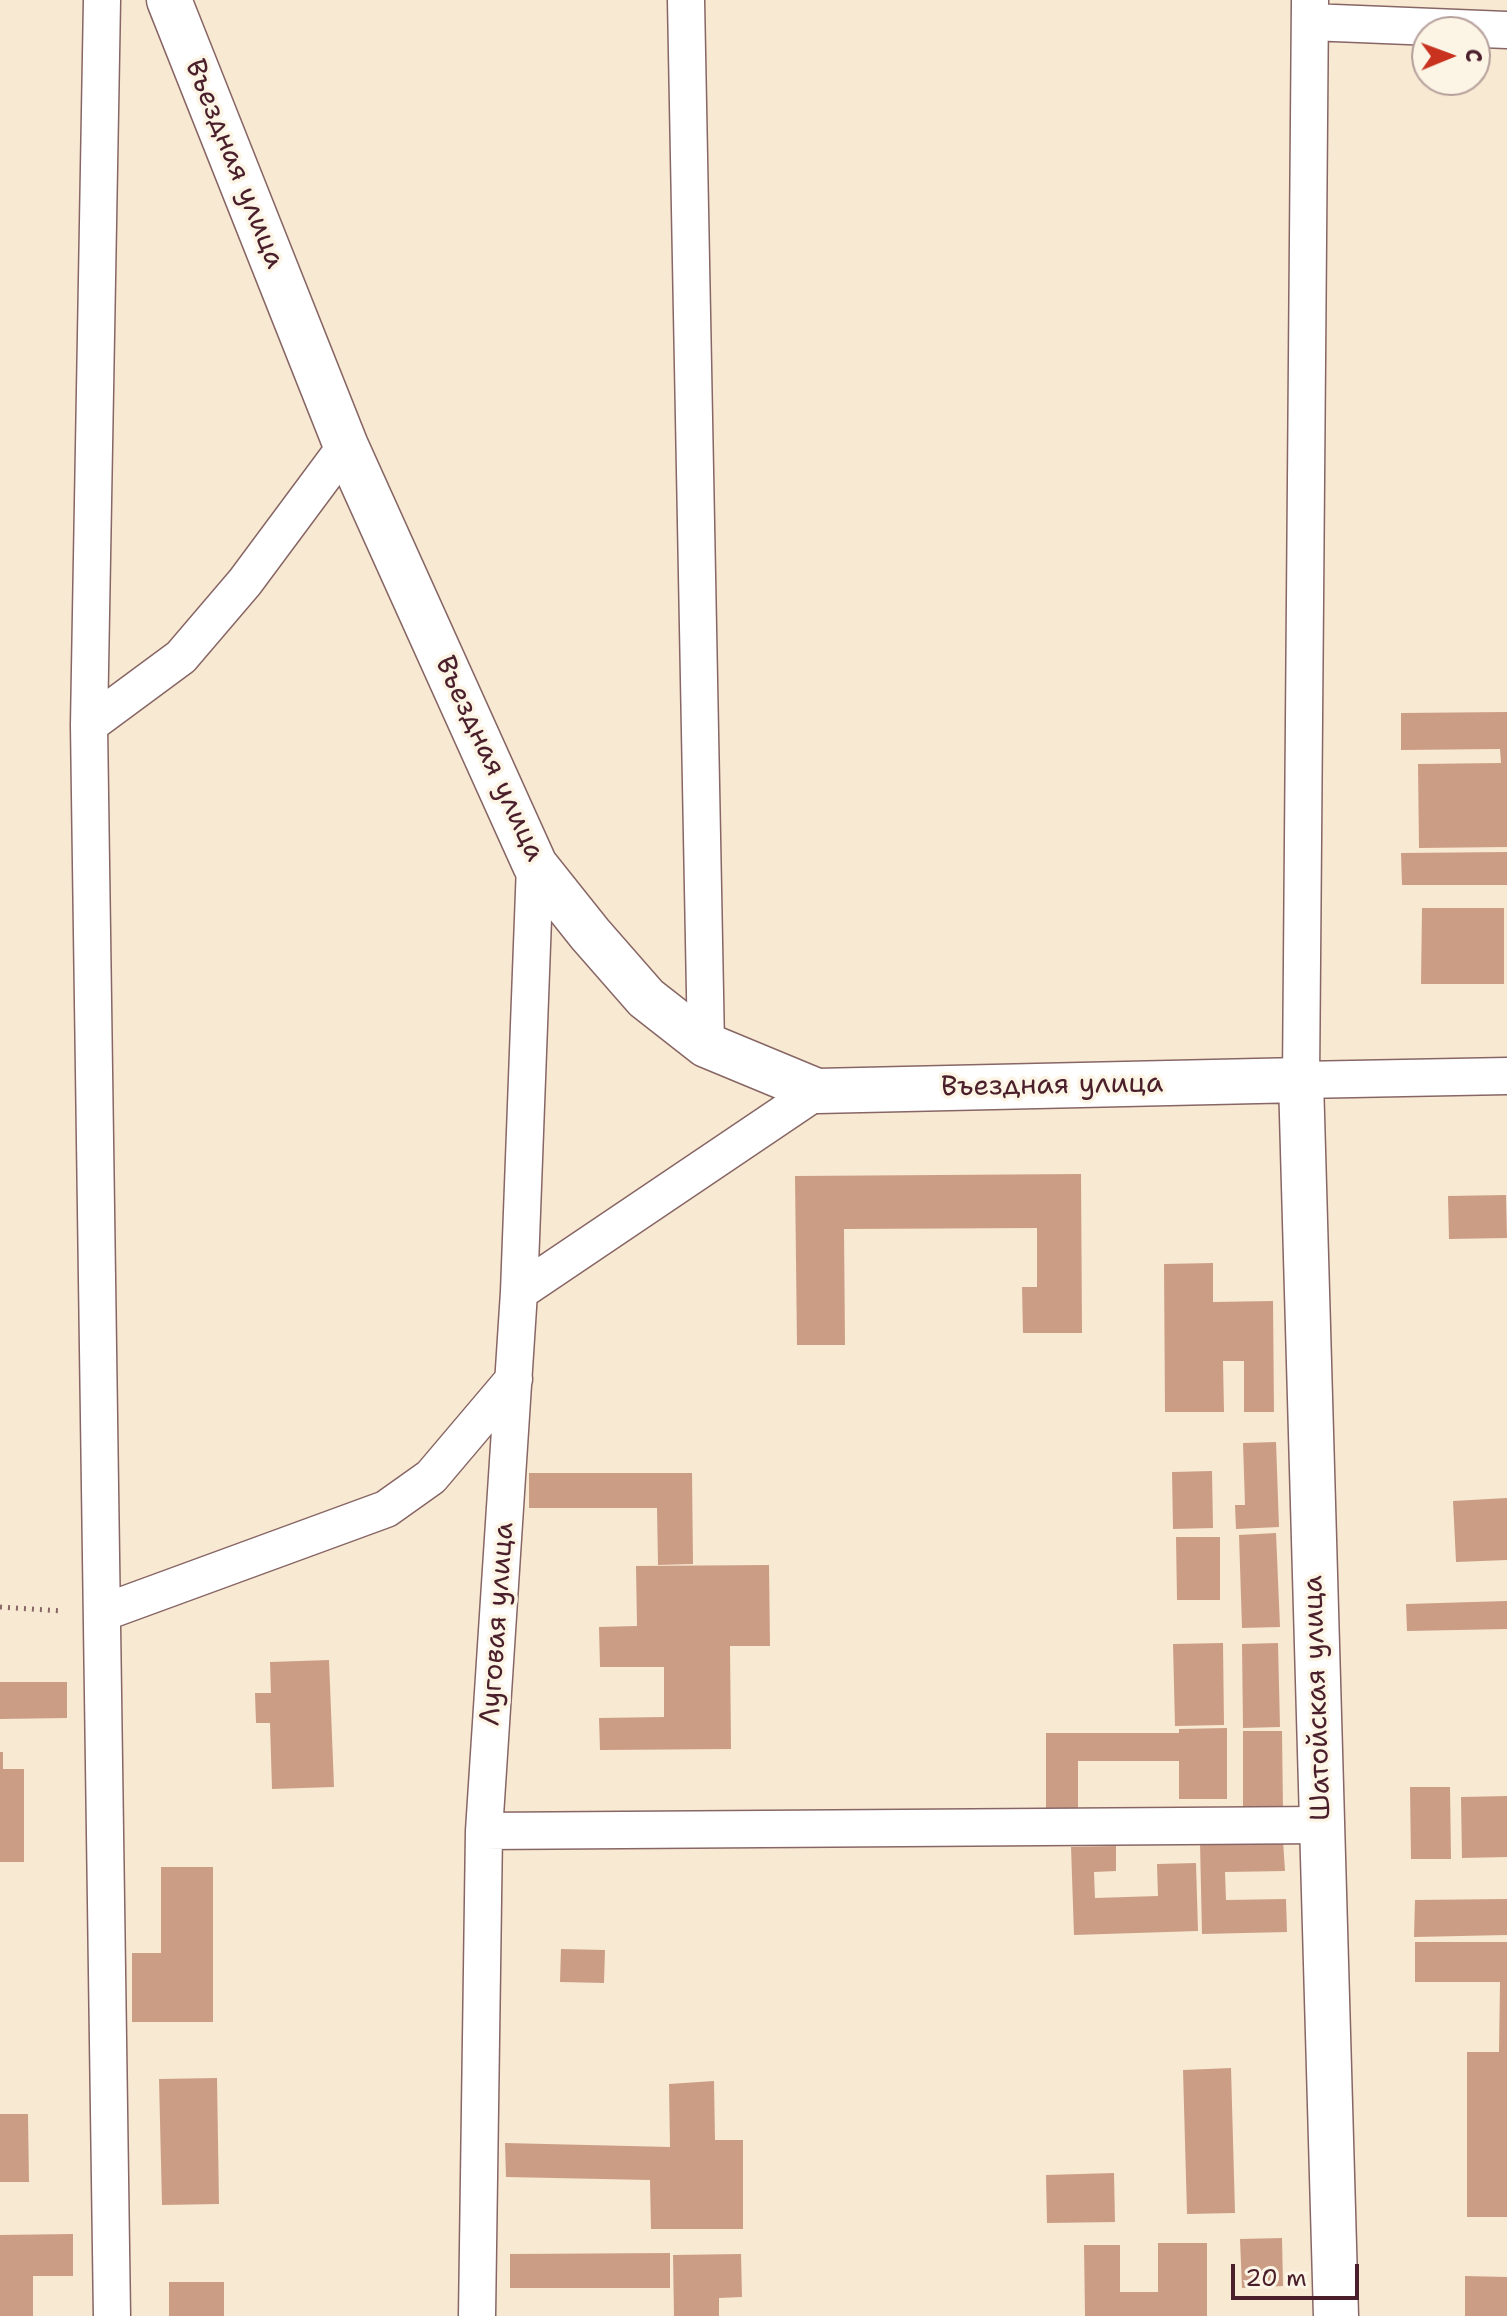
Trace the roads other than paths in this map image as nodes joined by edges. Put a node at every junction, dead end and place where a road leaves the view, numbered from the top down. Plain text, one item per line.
1 (102, 0) edge
2 (169, 0) edge
3 (686, 0) edge
4 (1310, 11) edge
5 (1507, 30) edge
6 (346, 446) junction
7 (89, 725) junction
8 (535, 865) junction
9 (706, 1045) junction
10 (1507, 1076) edge
11 (1301, 1080) junction
12 (817, 1091) junction
13 (519, 1292) junction
14 (514, 1379) junction
15 (102, 1613) junction
16 (1322, 1825) junction
17 (484, 1831) junction
18 (112, 2316) edge
19 (477, 2316) edge
20 (1336, 2316) edge

1 - 7 street
2 - 6 street, Въездная улица
3 - 9 street
4 - 5 street
4 - 11 street
6 - 7 street
6 - 8 street, Въездная улица
7 - 15 street
8 - 9 street, Въездная улица
8 - 13 street, Луговая улица
9 - 12 street, Въездная улица
10 - 11 street
11 - 12 street, Въездная улица
11 - 16 street, Шатойская улица
12 - 13 street
13 - 14 street, Луговая улица
14 - 15 street
14 - 17 street, Луговая улица
15 - 18 street
16 - 17 street
16 - 20 street, Шатойская улица
17 - 19 street, Луговая улица

